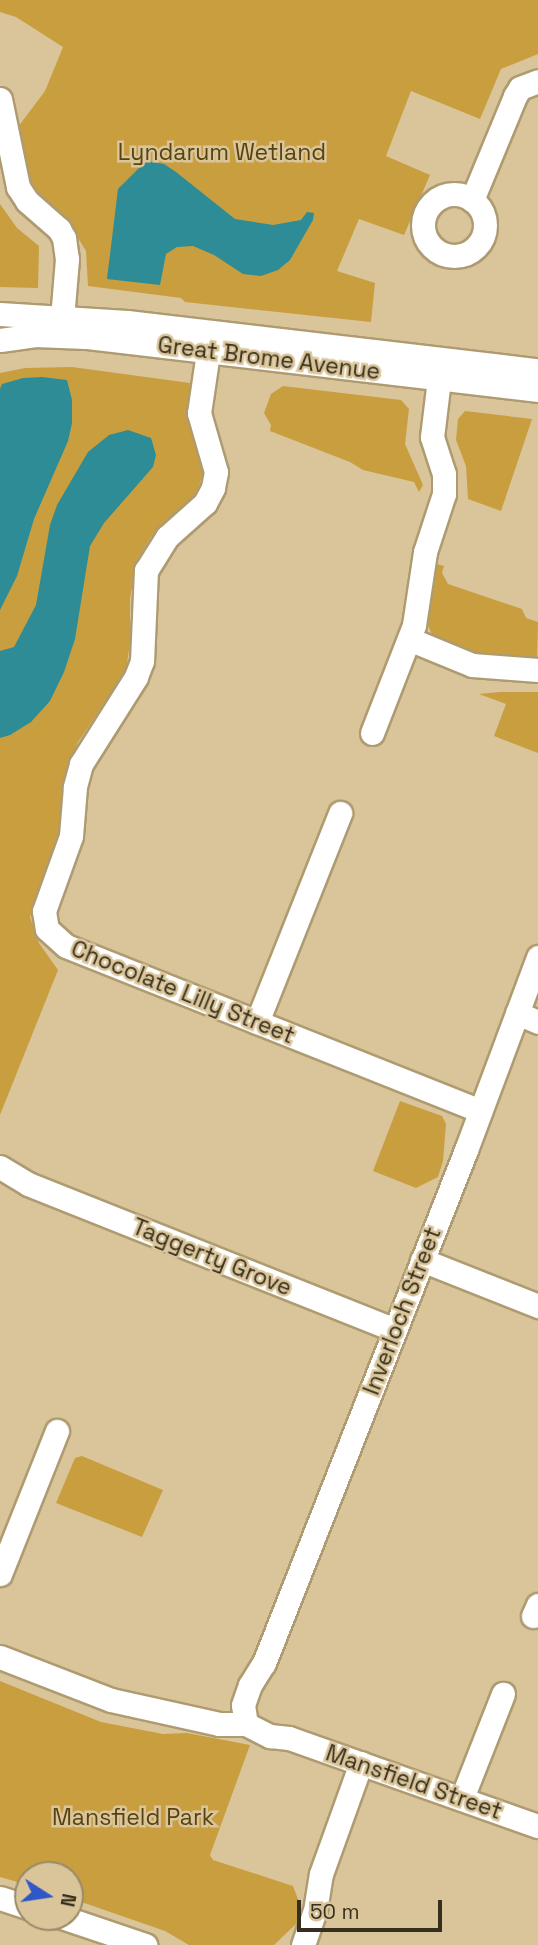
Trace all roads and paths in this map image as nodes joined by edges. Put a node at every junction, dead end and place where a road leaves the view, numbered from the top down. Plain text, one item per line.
1 (538, 81) edge
2 (0, 99) edge
3 (472, 200) dead end
4 (0, 314) edge
5 (62, 325) junction
6 (0, 340) edge
7 (210, 342) junction
8 (440, 368) junction
9 (538, 370) edge
10 (538, 390) edge
11 (409, 639) junction
12 (538, 670) edge
13 (372, 733) dead end
14 (340, 813) dead end
15 (538, 958) edge
16 (527, 1018) edge
17 (257, 1022) junction
18 (480, 1111) junction
19 (0, 1167) edge
20 (0, 1179) edge
21 (28, 1185) junction
22 (422, 1260) junction
23 (538, 1306) edge
24 (396, 1330) junction
25 (57, 1431) dead end
26 (0, 1574) edge
27 (0, 1657) edge
28 (503, 1694) dead end
29 (248, 1713) junction
30 (361, 1763) junction
31 (462, 1798) junction
32 (538, 1826) edge
33 (84, 1924) edge
34 (302, 1942) edge
35 (145, 1945) edge

1 - 3 street
2 - 5 street
4 - 5 street, Great Brome Avenue
5 - 6 street, Great Brome Avenue
5 - 7 street, Great Brome Avenue
7 - 8 street, Great Brome Avenue
7 - 17 street, Chocolate Lilly Street
8 - 9 street, Great Brome Avenue
8 - 10 street, Great Brome Avenue
8 - 11 street
11 - 12 street
11 - 13 street
14 - 17 street
15 - 16 street, Inverloch Street
16 - 18 street, Inverloch Street
17 - 18 street, Chocolate Lilly Street
18 - 22 street, Inverloch Street
19 - 21 street, Taggerty Grove
20 - 21 street, Taggerty Grove
21 - 24 street, Taggerty Grove
22 - 23 street
22 - 24 street, Inverloch Street
24 - 29 street, Inverloch Street
25 - 26 street
27 - 29 street
28 - 31 street
29 - 30 street, Mansfield Street
30 - 31 street, Mansfield Street
30 - 34 street
31 - 32 street, Mansfield Street
33 - 35 street

